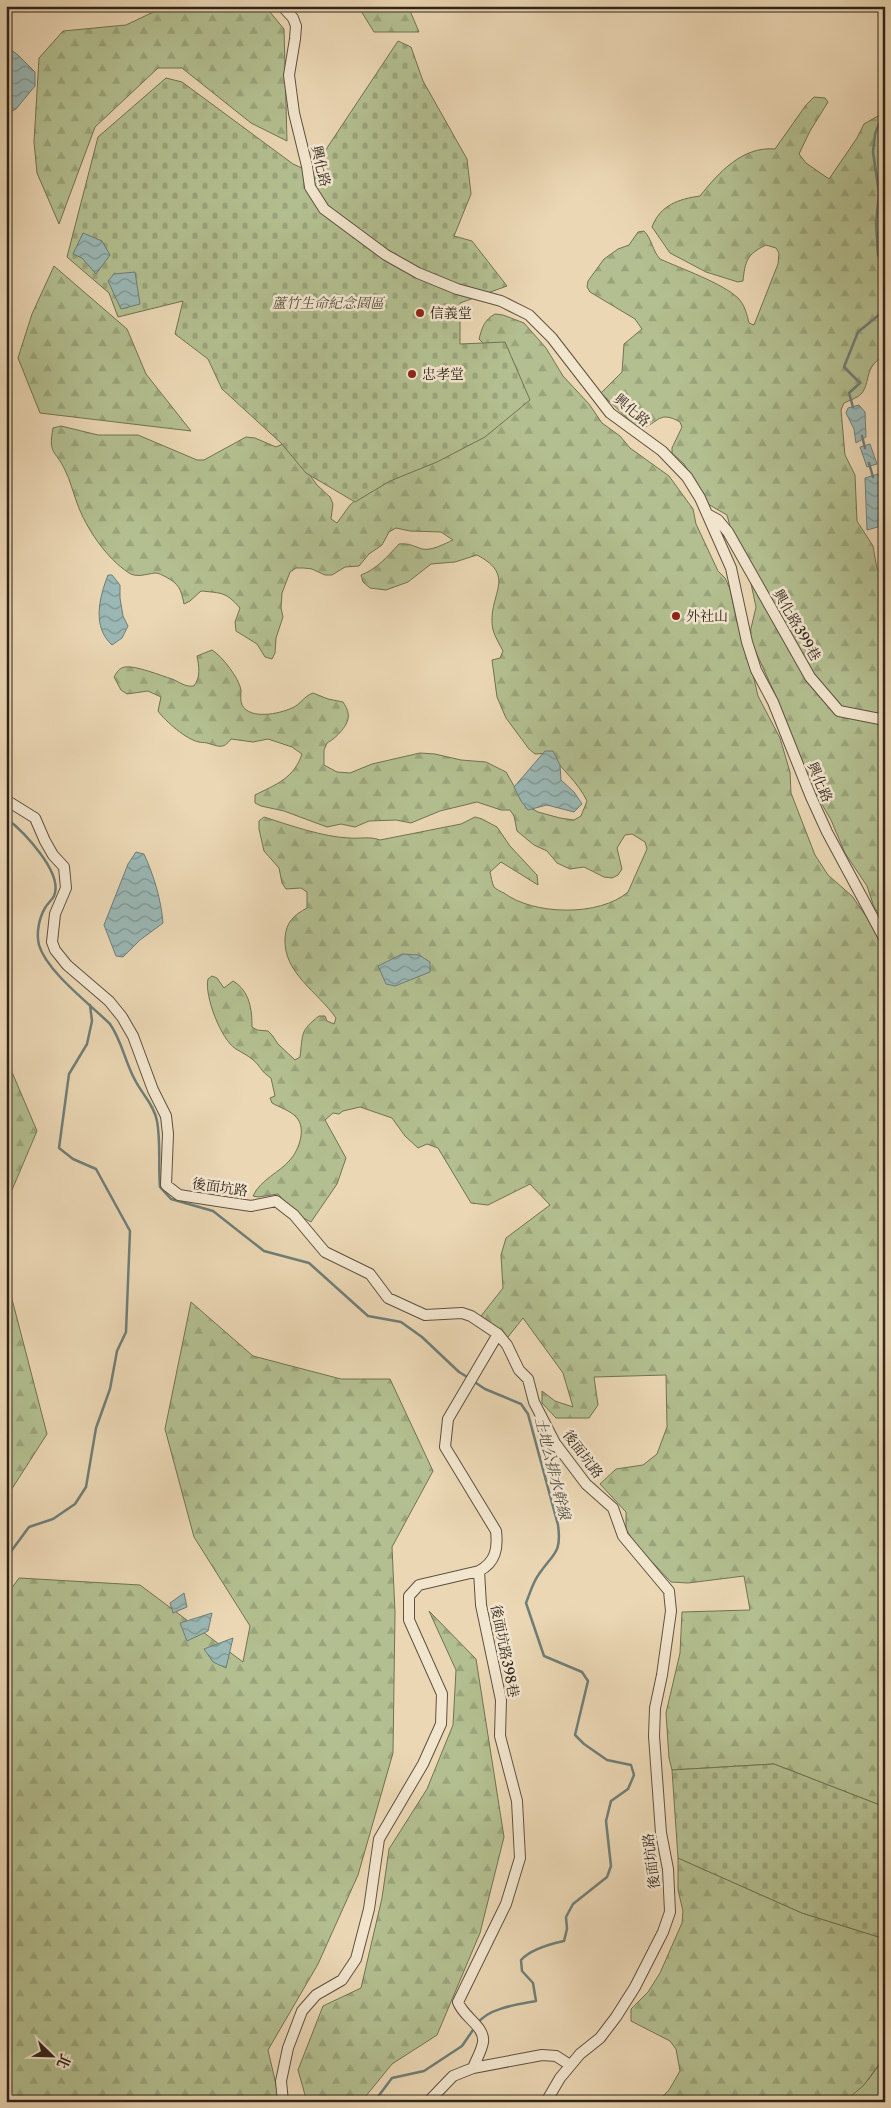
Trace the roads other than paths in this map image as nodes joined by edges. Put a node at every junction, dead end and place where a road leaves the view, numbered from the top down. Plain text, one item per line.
1 (282, 6) edge
2 (707, 514) junction
3 (885, 720) edge
4 (6, 800) edge
5 (885, 940) edge
6 (498, 1334) junction
7 (480, 1572) junction
8 (570, 2065) junction
9 (473, 2068) junction
10 (283, 2102) edge
11 (428, 2102) edge
12 (546, 2102) edge

1 - 2 street, 興化路
2 - 3 street, 興化路399巷
2 - 5 street, 興化路
4 - 6 street, 後面坑路
6 - 7 street
6 - 8 street, 後面坑路
7 - 9 street, 後面坑路398巷
7 - 10 street
8 - 9 street
8 - 12 street, 後面坑路
9 - 11 street

